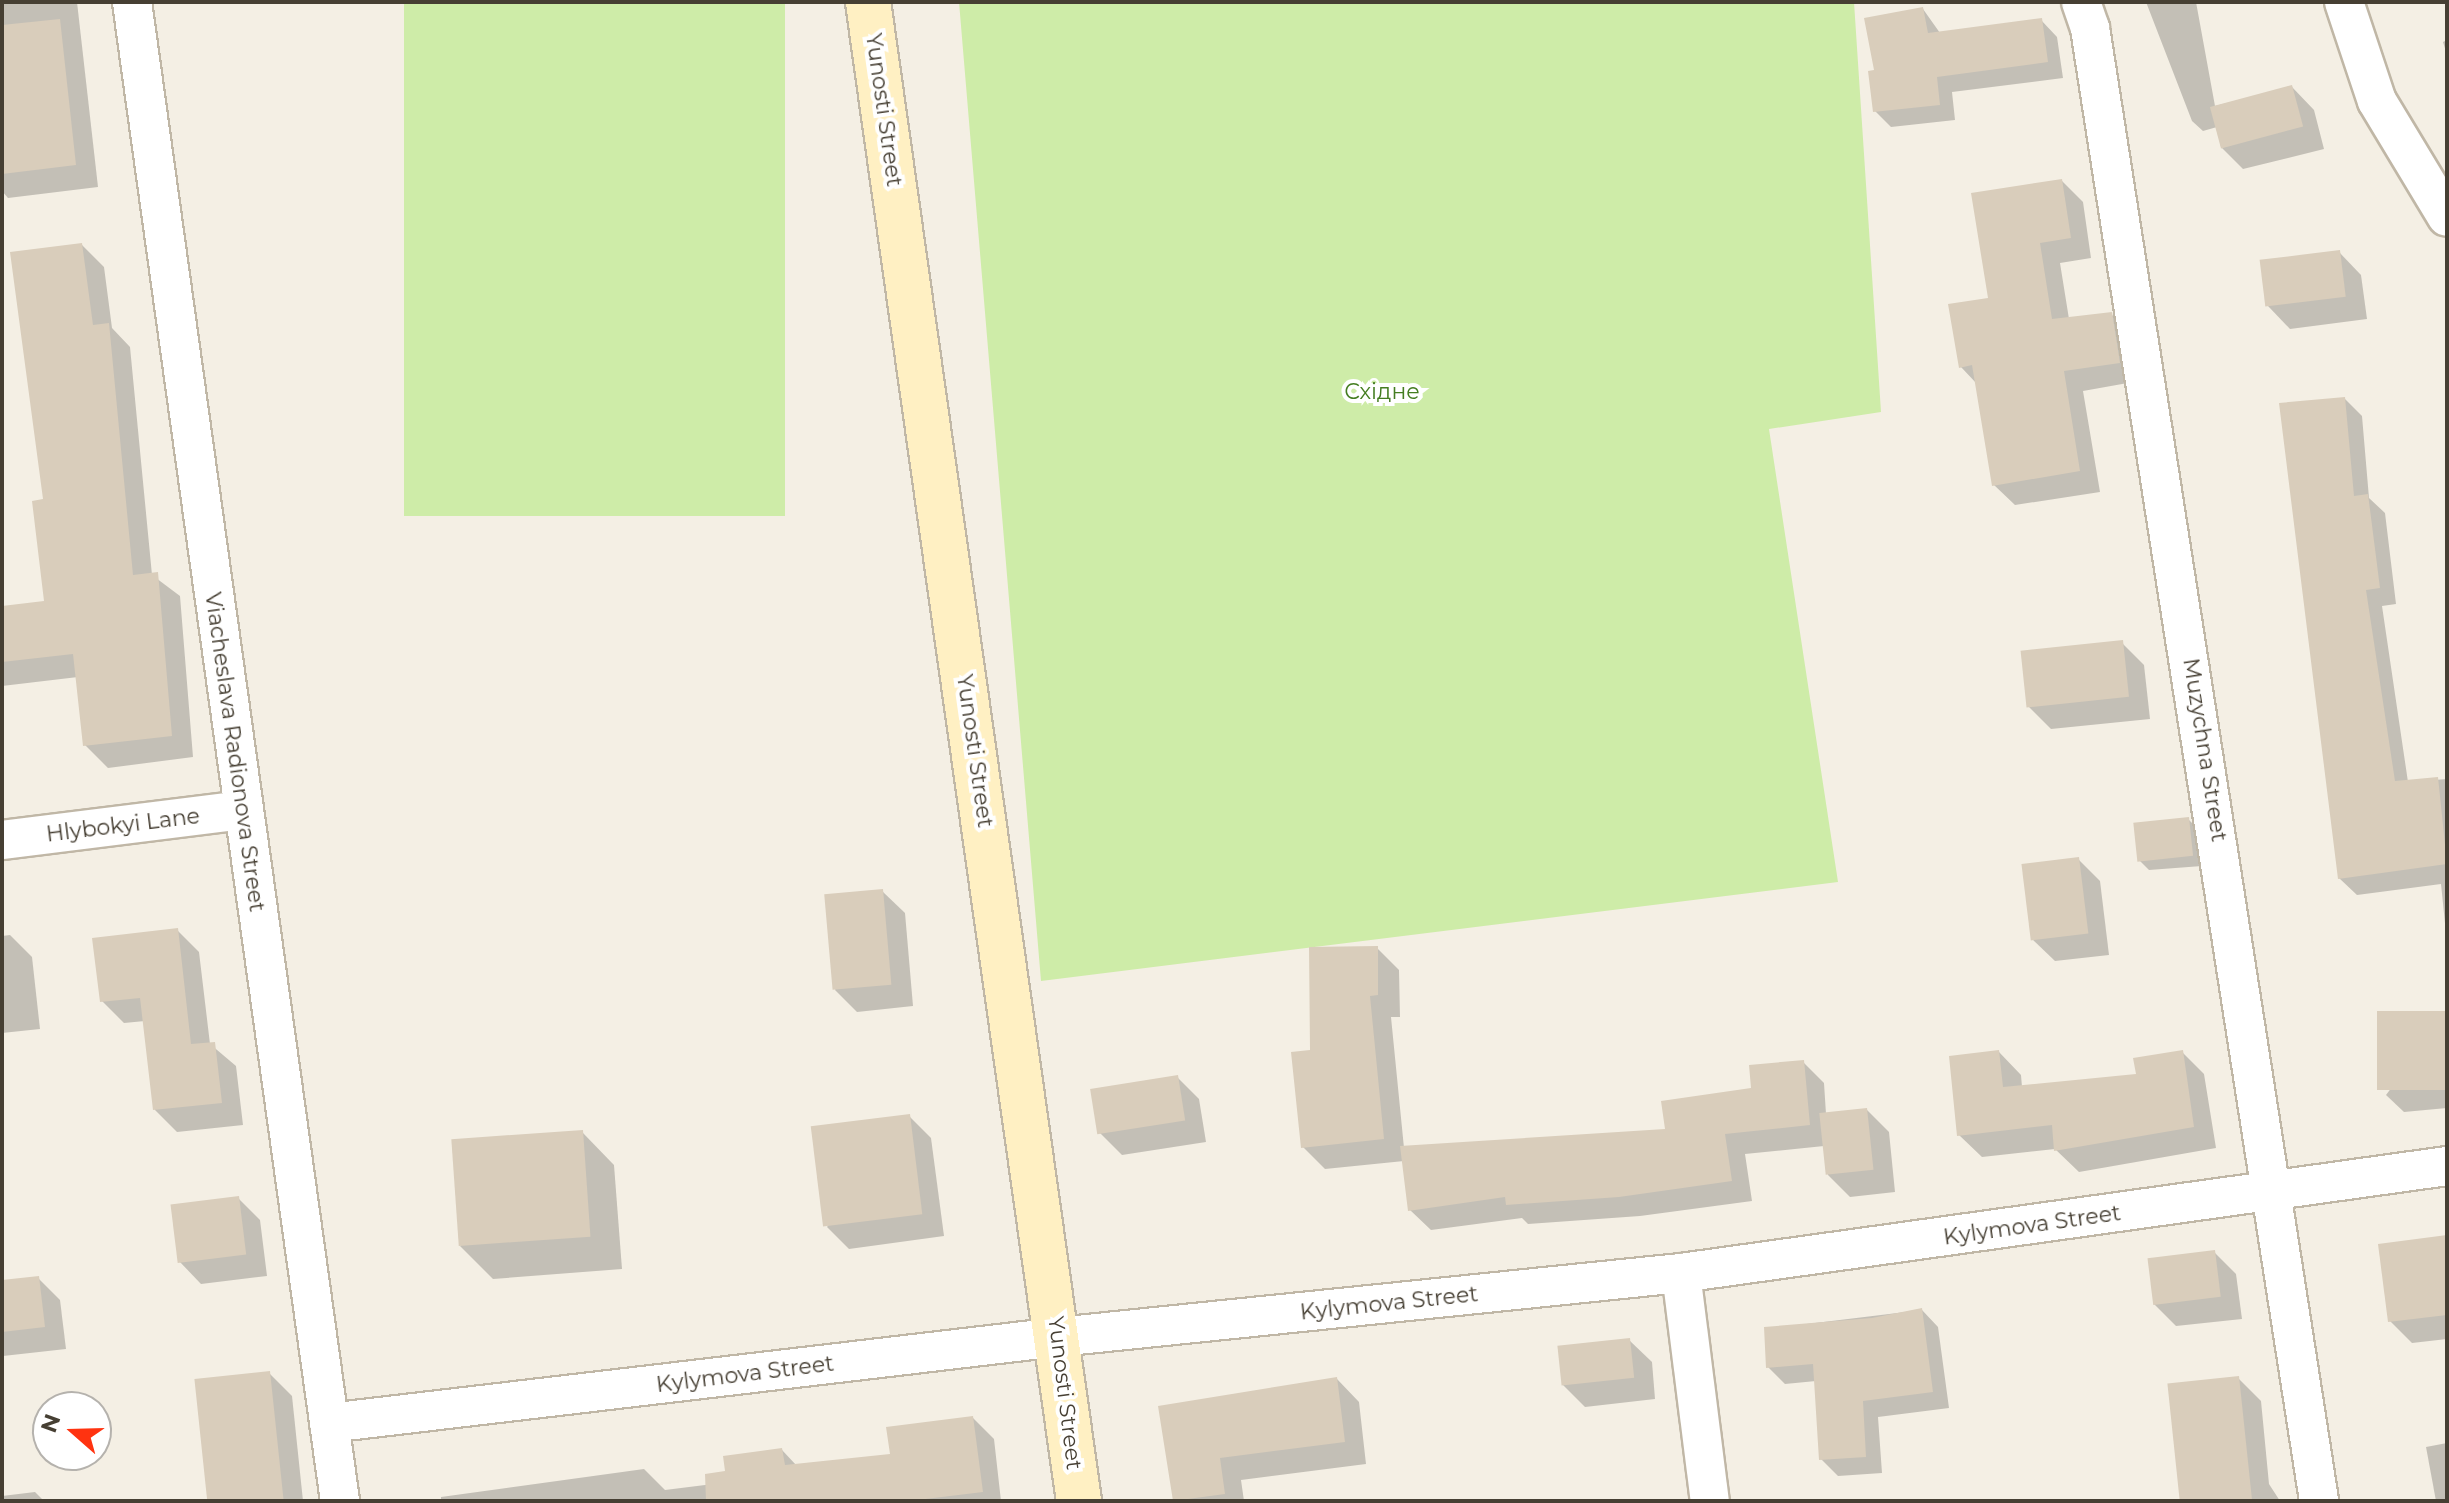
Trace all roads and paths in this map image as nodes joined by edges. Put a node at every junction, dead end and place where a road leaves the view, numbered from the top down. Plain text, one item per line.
1 (132, 2) edge
2 (868, 2) edge
3 (2081, 2) edge
4 (2344, 2) edge
5 (2447, 217) edge
6 (243, 810) junction
7 (2, 840) edge
8 (2447, 1166) edge
9 (2275, 1192) junction
10 (1681, 1273) junction
11 (1058, 1337) junction
12 (329, 1423) junction
13 (340, 1501) edge
14 (1079, 1501) edge
15 (1710, 1501) edge
16 (2319, 1501) edge

1 - 6 street, Viacheslava Radionova Street
2 - 11 street, Yunosti Street
3 - 9 street, Muzychna Street
4 - 5 street
6 - 7 street, Hlybokyi Lane
6 - 12 street, Viacheslava Radionova Street
8 - 9 street, Kylymova Street
9 - 10 street, Kylymova Street
9 - 16 street, Muzychna Street
10 - 11 street, Kylymova Street
10 - 15 street
11 - 12 street, Kylymova Street
11 - 14 street, Yunosti Street
12 - 13 street, Viacheslava Radionova Street

